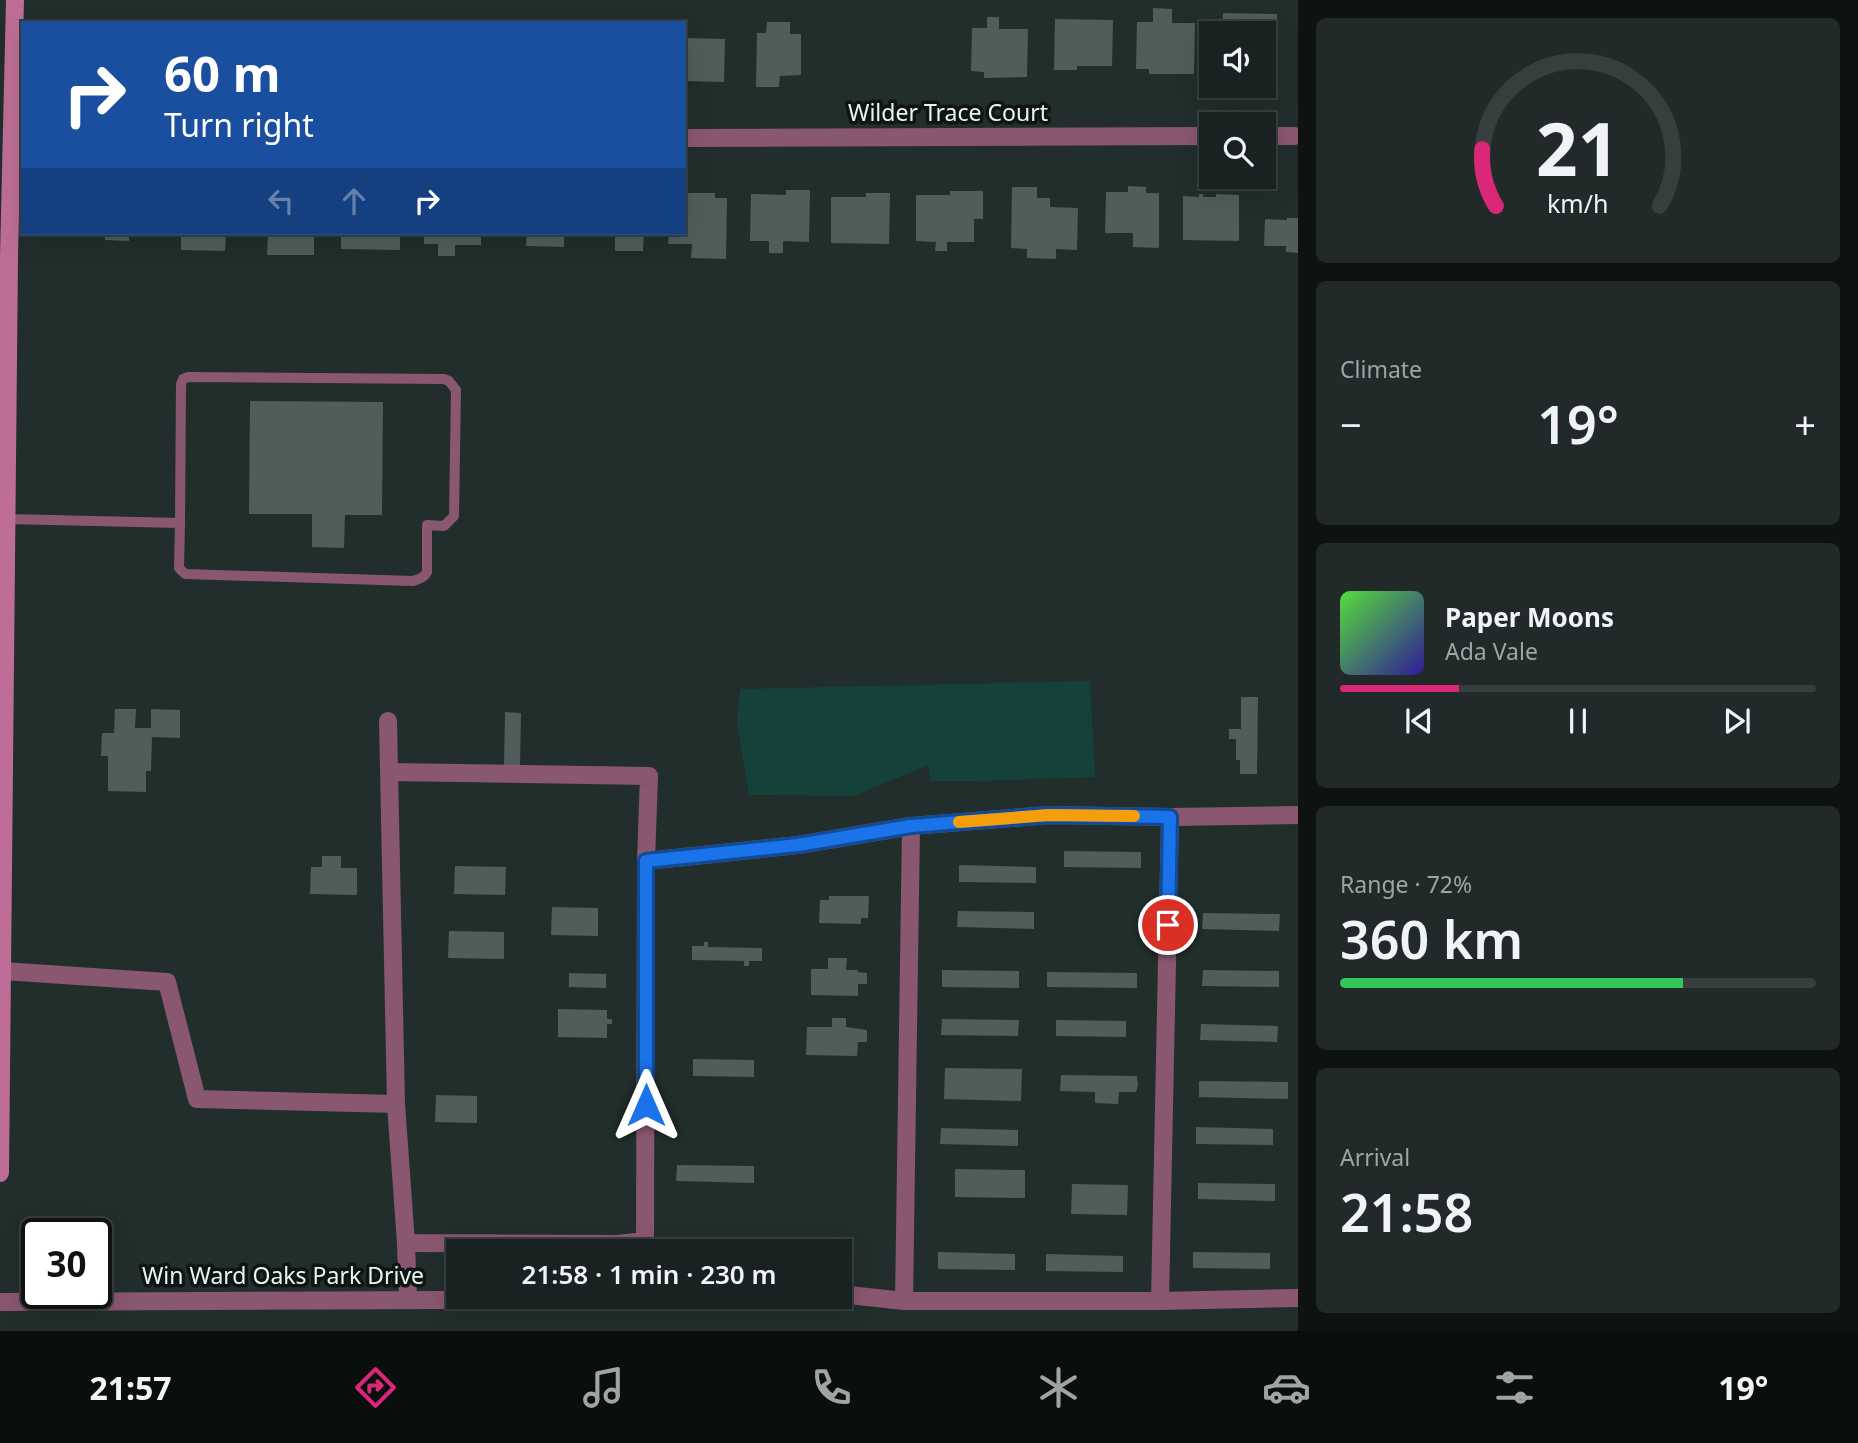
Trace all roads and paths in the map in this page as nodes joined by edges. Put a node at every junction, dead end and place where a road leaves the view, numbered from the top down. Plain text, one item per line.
1 (10, 11) edge
2 (18, 96) edge
3 (1199, 136) edge
4 (1276, 136) edge
5 (1294, 136) dead end
6 (686, 138) edge
7 (5, 256) edge
8 (7, 519) junction
9 (180, 523) junction
10 (388, 721) dead end
11 (390, 772) junction
12 (1298, 816) edge
13 (1170, 817) junction
14 (911, 826) junction
15 (646, 861) junction
16 (3, 971) junction
17 (396, 1104) junction
18 (0, 1173) edge
19 (646, 1239) edge
20 (406, 1243) junction
21 (446, 1243) edge
22 (852, 1295) edge
23 (1298, 1298) edge
24 (408, 1300) junction
25 (446, 1300) edge
26 (904, 1301) junction
27 (1160, 1301) junction
28 (0, 1302) edge

1 - 2 street
2 - 7 street
3 - 6 street, Wilder Trace Court
4 - 5 street
7 - 8 street
8 - 9 lane
8 - 16 street
9 - 9 lane
10 - 11 street, Win Ward Oaks Park Drive
11 - 15 street, Win Ward Oaks Park Drive
11 - 17 street, Win Ward Oaks Park Drive
12 - 13 street
13 - 14 street
13 - 27 street
14 - 15 street
14 - 26 street
15 - 19 street, Win Ward Oaks Park Drive
16 - 17 street
16 - 18 street
17 - 20 street, Win Ward Oaks Park Drive
20 - 21 street, Win Ward Oaks Park Drive
20 - 24 street
22 - 26 street
23 - 27 street
24 - 25 street, Win Ward Oaks Park Drive
24 - 28 street, Win Ward Oaks Park Drive
26 - 27 street

